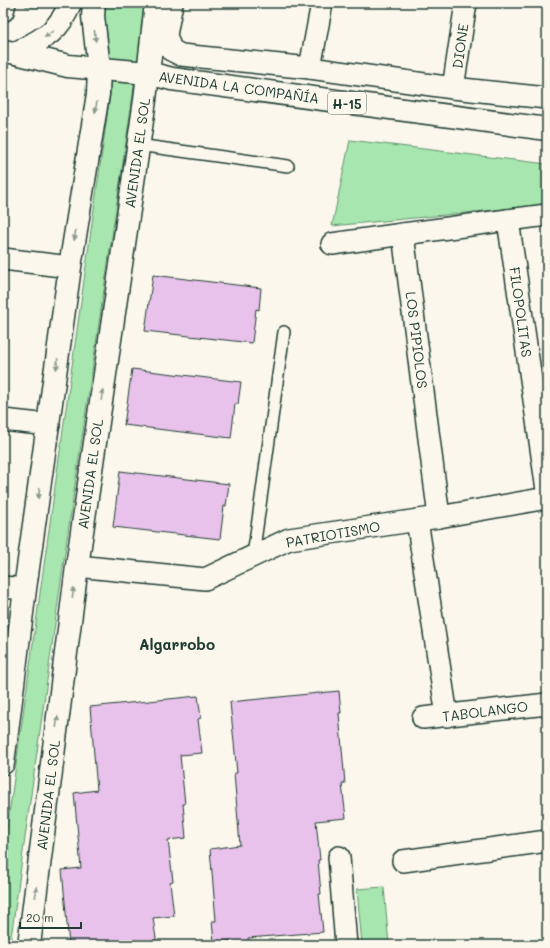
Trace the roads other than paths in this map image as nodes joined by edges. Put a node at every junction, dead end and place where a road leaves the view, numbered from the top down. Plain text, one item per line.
1 (5, 3) edge
2 (70, 3) edge
3 (94, 3) edge
4 (156, 3) edge
5 (172, 3) edge
6 (322, 3) edge
7 (466, 3) edge
8 (3, 11) edge
9 (10, 52) edge
10 (99, 68) junction
11 (310, 68) junction
12 (148, 73) junction
13 (454, 88) junction
14 (547, 98) edge
15 (547, 130) edge
16 (138, 145) junction
17 (288, 166) dead end
18 (547, 215) edge
19 (508, 220) junction
20 (403, 234) junction
21 (332, 244) dead end
22 (3, 259) edge
23 (70, 267) junction
24 (284, 332) dead end
25 (3, 420) edge
26 (49, 425) junction
27 (547, 490) edge
28 (547, 498) edge
29 (439, 517) junction
30 (417, 520) junction
31 (253, 556) junction
32 (76, 566) junction
33 (3, 587) edge
34 (25, 589) junction
35 (547, 704) edge
36 (446, 716) junction
37 (423, 718) dead end
38 (3, 763) edge
39 (547, 841) edge
40 (339, 857) dead end
41 (403, 861) dead end
42 (29, 945) edge
43 (346, 945) edge

1 - 8 street
2 -> 9 main road
3 -> 10 main road
4 - 12 main road, AVENIDA EL SOL
5 - 11 street
6 - 11 street
7 - 13 street, DIONE
9 - 10 main road, AVENIDA LA COMPAÑÍA / H-15
10 - 12 main road, AVENIDA LA COMPAÑÍA / H-15
10 -> 23 main road
11 - 13 street
12 - 15 main road, AVENIDA LA COMPAÑÍA / H-15
12 - 16 main road, AVENIDA EL SOL
13 - 14 street
16 - 17 lane
32 -> 16 main road, AVENIDA EL SOL
18 - 19 street
19 - 20 street
19 - 27 street, FILOPOLITAS
20 - 21 street
20 - 29 street, LOS PIPIOLOS
22 - 23 street
23 -> 26 main road
24 - 31 lane
25 - 26 street
26 -> 34 main road
28 - 29 street, PATRIOTISMO
29 - 30 street, PATRIOTISMO
30 - 31 street, PATRIOTISMO
30 - 36 street
31 - 32 street, PATRIOTISMO
42 -> 32 main road, AVENIDA EL SOL
33 - 34 street
34 - 38 main road
35 - 36 street, TABOLANGO
36 - 37 street, TABOLANGO
39 - 41 street
40 - 43 street

